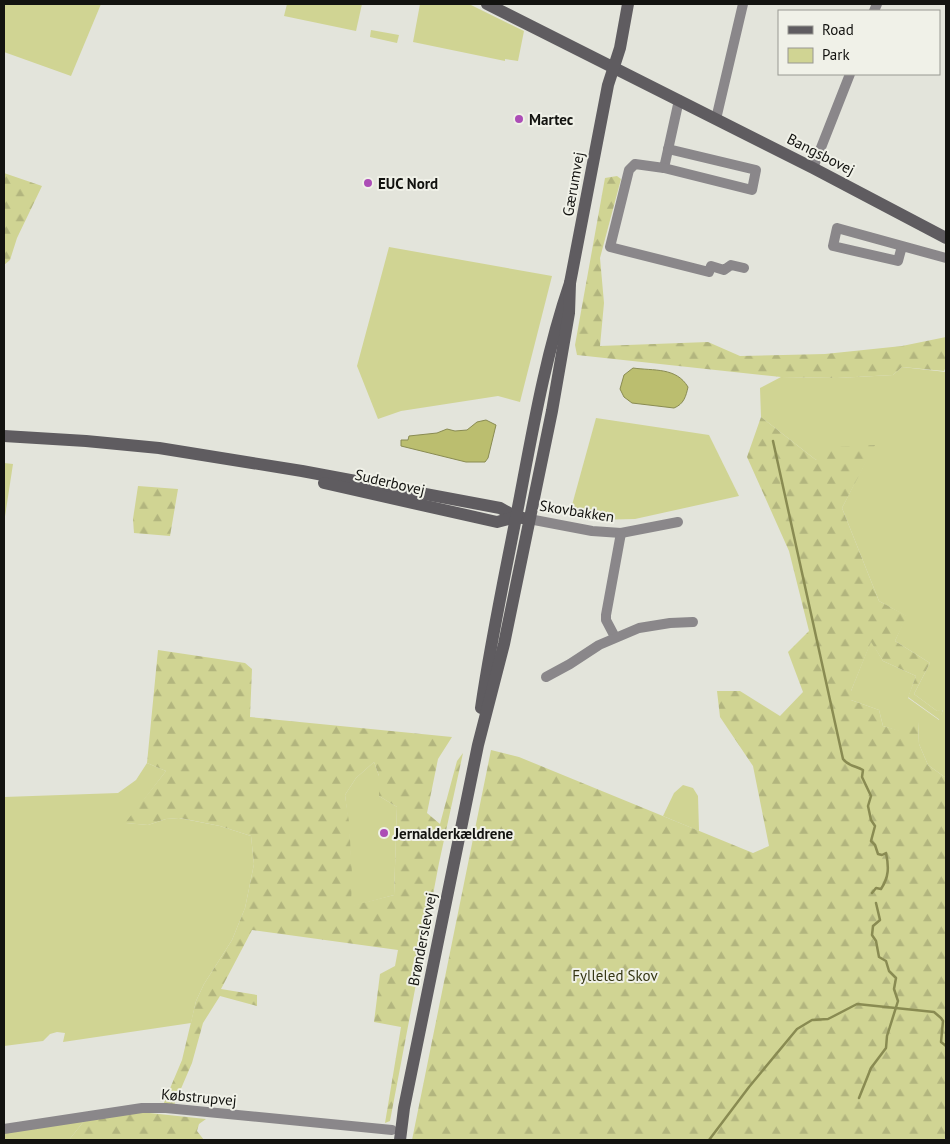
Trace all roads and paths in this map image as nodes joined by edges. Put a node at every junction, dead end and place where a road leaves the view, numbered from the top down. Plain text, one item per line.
1 (487, 4) edge
2 (628, 4) edge
3 (743, 4) edge
4 (614, 66) junction
5 (850, 75) edge
6 (679, 100) junction
7 (716, 118) junction
8 (668, 149) junction
9 (664, 168) junction
10 (814, 168) junction
11 (946, 238) edge
12 (902, 246) junction
13 (946, 258) edge
14 (744, 268) dead end
15 (570, 283) junction
16 (4, 436) edge
17 (516, 516) junction
18 (529, 519) junction
19 (678, 522) dead end
20 (620, 533) junction
21 (693, 622) dead end
22 (615, 637) junction
23 (546, 677) dead end
24 (478, 745) junction
25 (4, 1129) edge
26 (396, 1135) edge

1 - 4 main road, Bangsbovej
2 - 4 main road, Gærumvej
3 - 7 street
4 - 6 main road, Bangsbovej
4 - 15 main road, Gærumvej
5 - 10 street
6 - 7 main road, Bangsbovej
6 - 8 street
7 - 10 main road, Bangsbovej
8 - 9 street
8 - 9 street
9 - 14 street
10 - 11 main road, Bangsbovej
12 - 12 street
12 - 13 street
15 - 17 main road, Gærumvej
15 - 18 main road, Gærumvej
16 - 17 main road, Suderbovej
17 - 18 main road, Suderbovej
17 - 24 main road, Brønderslevvej
18 - 20 street, Skovbakken
18 - 24 main road, Brønderslevvej
19 - 20 street, Skovbakken
20 - 22 street, Skovbakken
21 - 22 street
22 - 23 street
24 - 26 main road, Brønderslevvej
25 - 26 street, Købstrupvej

